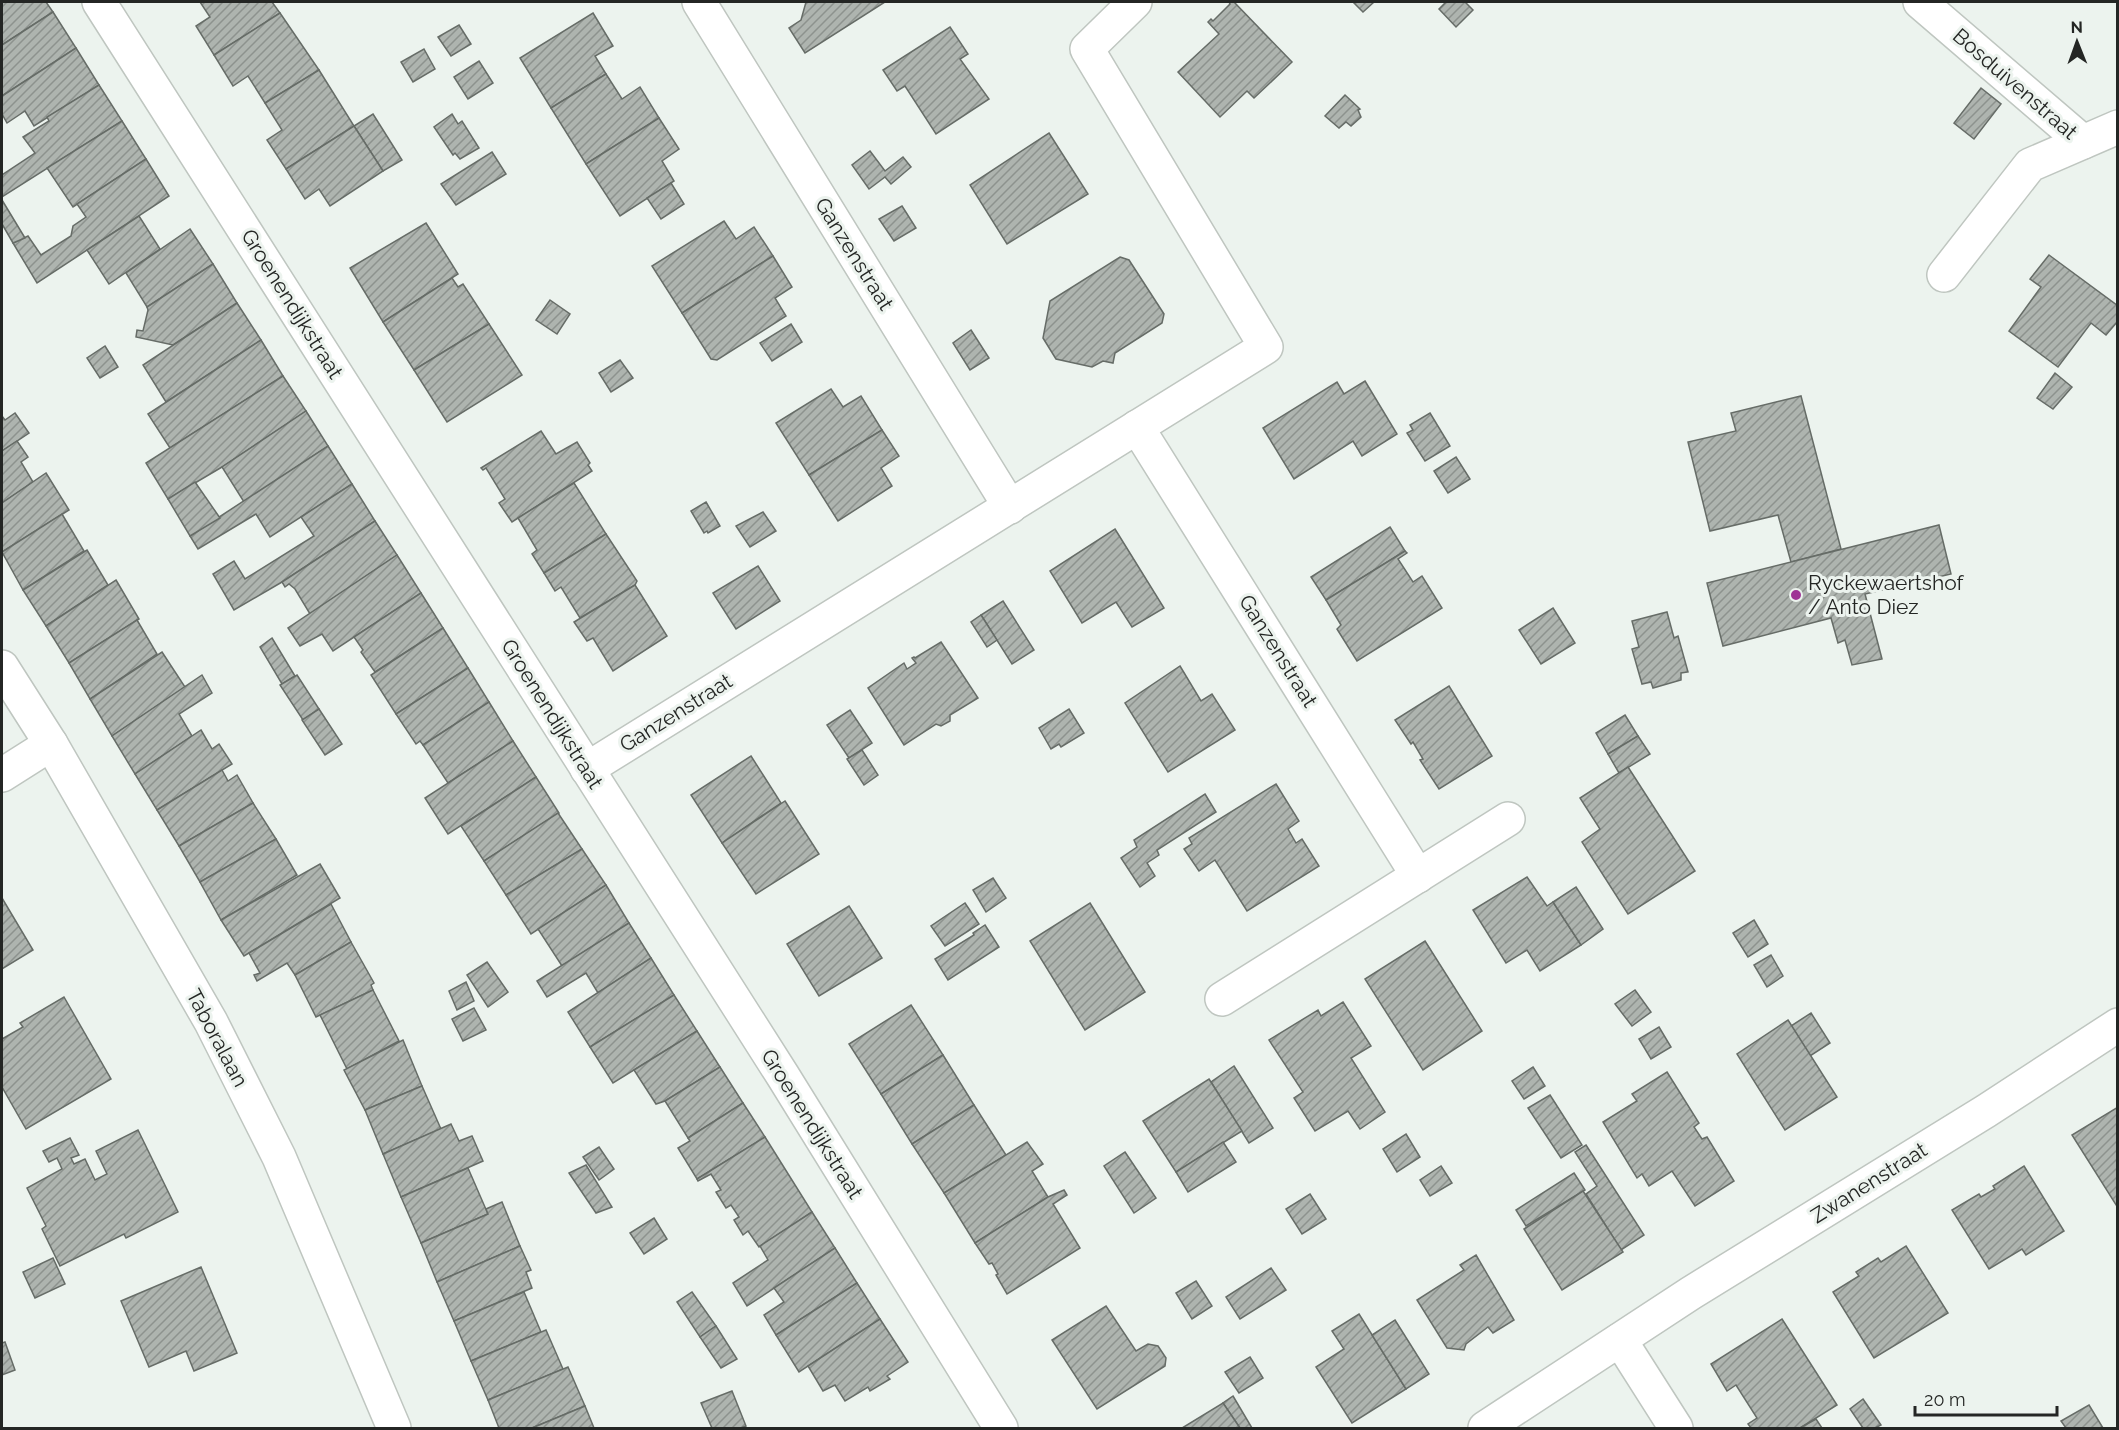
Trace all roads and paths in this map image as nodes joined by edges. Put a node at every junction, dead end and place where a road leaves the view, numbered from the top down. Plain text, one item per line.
1 (99, 2) edge
2 (699, 2) edge
3 (1135, 2) edge
4 (1920, 2) edge
5 (2118, 127) edge
6 (2083, 142) junction
7 (1944, 275) dead end
8 (1137, 427) junction
9 (1010, 507) junction
10 (2, 667) edge
11 (51, 744) junction
12 (587, 769) junction
13 (2, 775) edge
14 (1508, 819) dead end
15 (1418, 876) junction
16 (1222, 999) dead end
17 (2118, 1024) edge
18 (1620, 1340) junction
19 (394, 1428) edge
20 (1001, 1428) edge
21 (1485, 1428) edge
22 (1676, 1428) edge

1 - 12 street, Groenendijkstraat
2 - 9 street, Ganzenstraat
3 - 8 street, Ganzenstraat
4 - 6 street, Bosduivenstraat
5 - 6 street, Bosduivenstraat
6 - 7 street, Bosduivenstraat
8 - 9 street, Ganzenstraat
8 - 15 street, Ganzenstraat
9 - 12 street, Ganzenstraat
10 - 11 street, Taboralaan
11 - 13 street
11 - 19 street, Taboralaan
12 - 20 street, Groenendijkstraat
14 - 15 street
15 - 16 street
17 - 18 street, Zwanenstraat
18 - 21 street, Zwanenstraat
18 - 22 street

